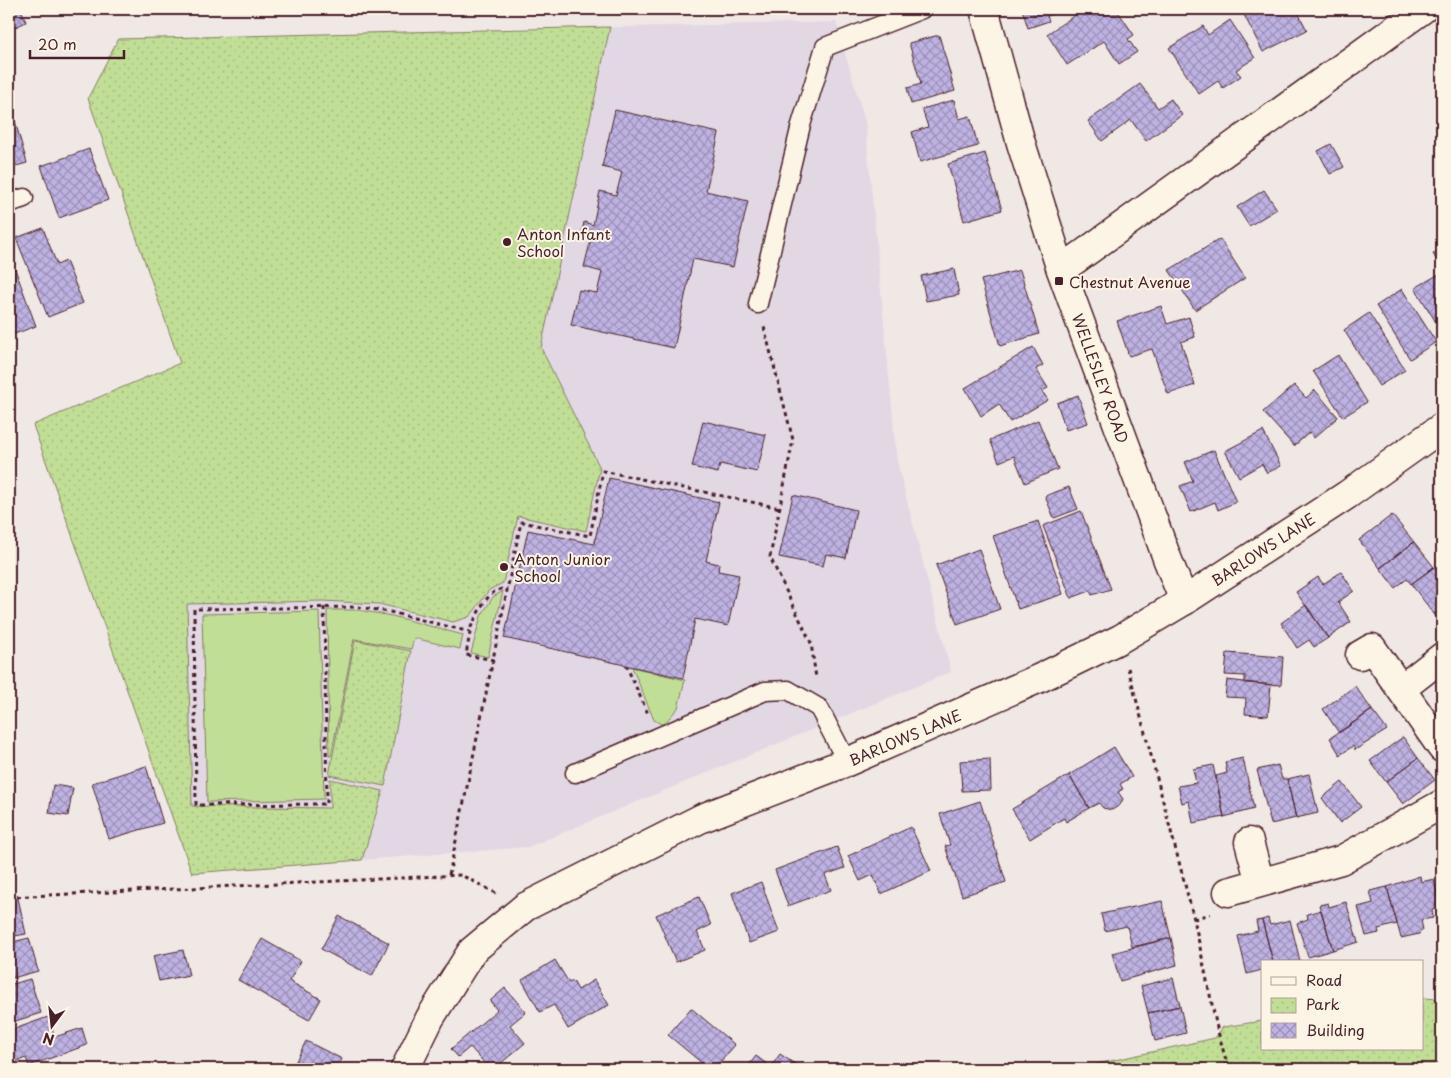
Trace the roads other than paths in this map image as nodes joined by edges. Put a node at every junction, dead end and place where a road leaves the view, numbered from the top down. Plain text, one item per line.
1 (922, 9) edge
2 (984, 9) edge
3 (1423, 9) edge
4 (1061, 270) junction
5 (758, 304) road end
6 (1442, 427) edge
7 (1184, 601) junction
8 (1360, 655) dead end
9 (1442, 657) edge
10 (1401, 689) junction
11 (1442, 748) edge
12 (847, 762) junction
13 (575, 773) dead end
14 (1442, 804) edge
15 (1249, 842) dead end
16 (1260, 883) junction
17 (1228, 892) dead end
18 (405, 1069) edge

1 - 5 lane
2 - 4 street, WELLESLEY ROAD
3 - 4 street
4 - 7 street, WELLESLEY ROAD
6 - 7 street, BARLOWS LANE
7 - 12 street, BARLOWS LANE
8 - 10 street
9 - 10 street
10 - 11 street
12 - 13 lane
12 - 18 street, BARLOWS LANE
14 - 16 street
15 - 16 street
16 - 17 street

